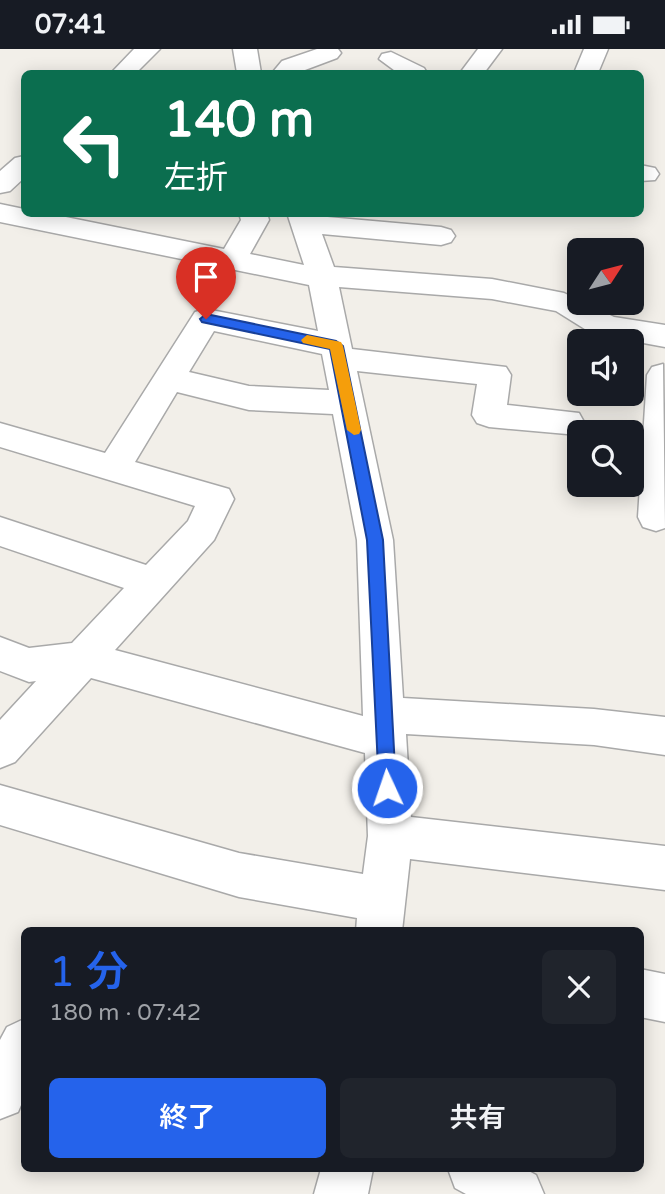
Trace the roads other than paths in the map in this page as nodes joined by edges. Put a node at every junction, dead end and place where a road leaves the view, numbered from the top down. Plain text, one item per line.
1 (148, 49) edge
2 (245, 49) edge
3 (491, 49) edge
4 (596, 49) edge
5 (329, 53) dead end
6 (391, 59) dead end
7 (127, 70) edge
8 (249, 70) edge
9 (287, 70) edge
10 (410, 70) edge
11 (474, 70) edge
12 (587, 70) edge
13 (21, 167) edge
14 (0, 185) edge
15 (0, 213) edge
16 (21, 215) edge
17 (46, 217) edge
18 (254, 217) edge
19 (303, 219) edge
20 (103, 222) edge
21 (441, 236) dead end
22 (232, 259) junction
23 (322, 276) junction
24 (607, 329) edge
25 (644, 335) edge
26 (665, 335) edge
27 (337, 352) junction
28 (644, 358) edge
29 (664, 376) edge
30 (169, 379) junction
31 (349, 403) junction
32 (567, 422) dead end
33 (0, 435) edge
34 (113, 469) junction
35 (656, 517) dead end
36 (0, 531) edge
37 (153, 583) junction
38 (0, 654) edge
39 (85, 659) junction
40 (385, 727) junction
41 (665, 736) edge
42 (0, 749) edge
43 (0, 805) edge
44 (390, 836) junction
45 (665, 868) edge
46 (381, 915) edge
47 (644, 994) edge
48 (665, 998) edge
49 (0, 1025) edge
50 (21, 1034) edge
51 (21, 1050) edge
52 (0, 1094) edge
53 (346, 1172) edge
54 (479, 1172) edge
55 (341, 1194) edge
56 (517, 1194) edge

1 - 7 street
2 - 8 street
3 - 11 street
4 - 12 street
5 - 9 street
6 - 10 street
13 - 14 street
15 - 16 street
17 - 20 street
18 - 22 street
19 - 21 street
19 - 23 street
20 - 22 street
22 - 23 street
23 - 24 street
23 - 27 street
25 - 26 street
27 - 30 street
27 - 31 street
27 - 32 street
28 - 29 street
29 - 35 street
30 - 31 street
30 - 34 street
31 - 40 street
33 - 34 street
34 - 37 street
36 - 37 street
37 - 39 street
38 - 39 street
39 - 40 street
39 - 42 street
40 - 41 street
40 - 44 street
43 - 46 street
44 - 45 street
44 - 46 street
47 - 48 street
49 - 50 street
51 - 52 street
53 - 55 street
54 - 56 street

